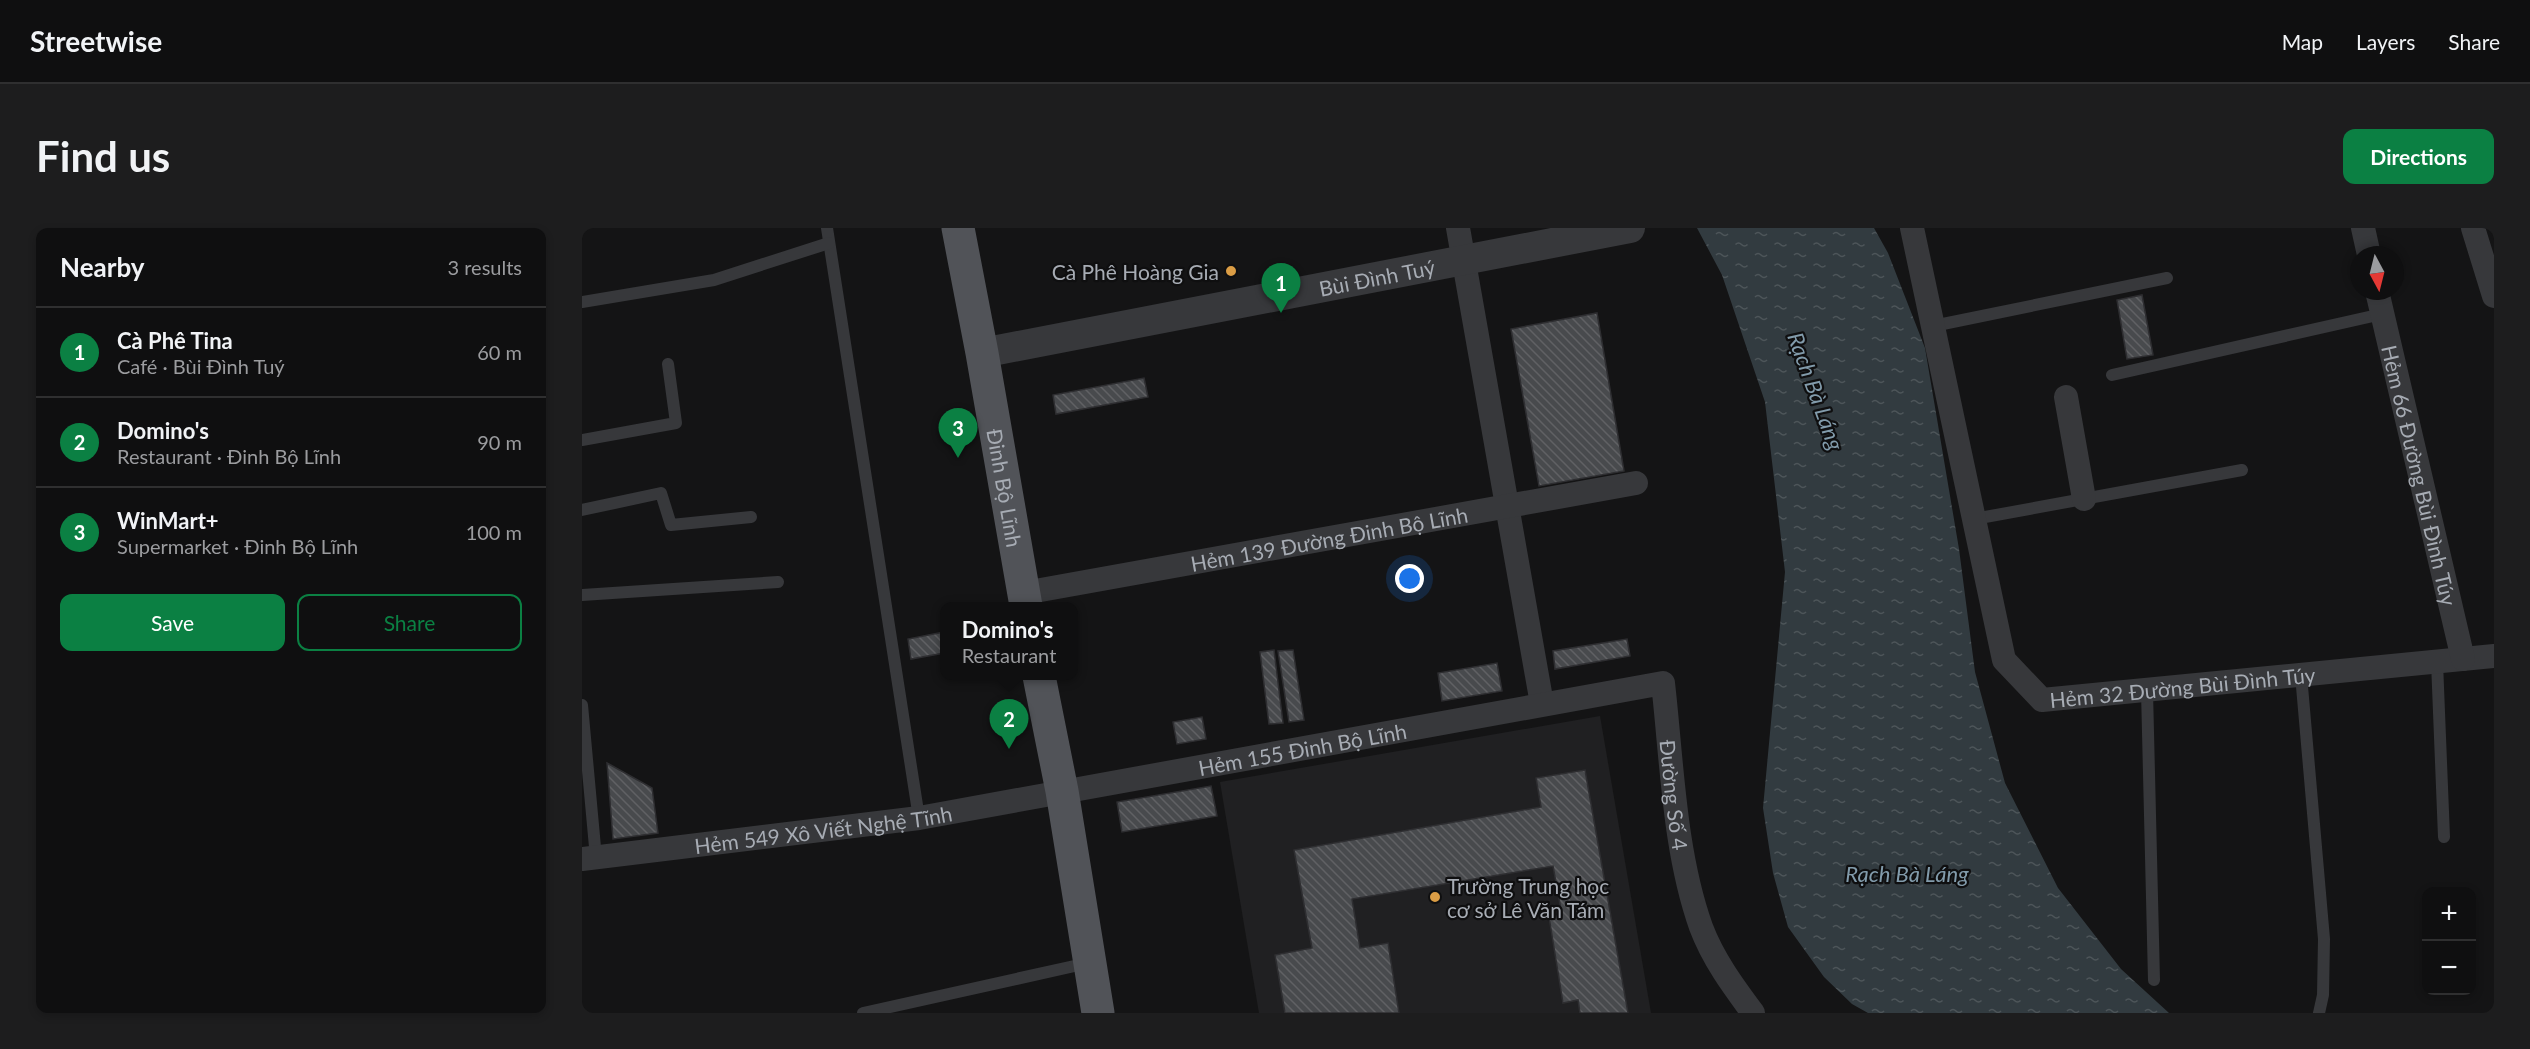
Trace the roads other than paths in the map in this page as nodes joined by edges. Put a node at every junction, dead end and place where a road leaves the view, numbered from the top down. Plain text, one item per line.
1 (827, 228) edge
2 (958, 228) edge
3 (1458, 228) edge
4 (1630, 228) edge
5 (1912, 228) edge
6 (2363, 228) edge
7 (2474, 230) edge
8 (829, 243) junction
9 (2367, 246) edge
10 (2494, 249) edge
11 (1464, 259) junction
12 (2167, 278) dead end
13 (2494, 296) edge
14 (582, 302) edge
15 (2380, 303) edge
16 (1933, 326) junction
17 (982, 353) junction
18 (668, 364) dead end
19 (2112, 375) dead end
20 (2066, 398) dead end
21 (582, 440) edge
22 (2242, 470) dead end
23 (1636, 483) dead end
24 (2084, 499) junction
25 (1506, 507) junction
26 (582, 510) edge
27 (751, 517) dead end
28 (1974, 519) junction
29 (778, 582) dead end
30 (582, 595) edge
31 (1025, 600) edge
32 (2494, 656) edge
33 (2463, 659) junction
34 (2437, 662) junction
35 (2301, 675) junction
36 (1041, 680) edge
37 (2147, 690) junction
38 (1542, 704) junction
39 (582, 705) edge
40 (1062, 791) junction
41 (919, 818) junction
42 (2444, 837) dead end
43 (589, 858) edge
44 (1090, 962) junction
45 (2154, 980) dead end
46 (863, 1013) edge
47 (1098, 1013) edge
48 (1753, 1013) edge
49 (2319, 1013) edge

1 - 8 lane
2 - 17 main road, Đinh Bộ Lĩnh
3 - 11 street
4 - 11 street, Bùi Đình Tuý
5 - 16 street, Hẻm 32 Đường Bùi Đình Túy
6 - 9 street
7 - 10 lane
7 - 13 street
8 - 14 lane
8 - 41 lane
11 - 17 street, Bùi Đình Tuý
11 - 25 street
12 - 16 lane
15 - 19 lane
15 - 33 street, Hẻm 66 Đường Bùi Đình Túy
16 - 28 street, Hẻm 32 Đường Bùi Đình Túy
17 - 31 main road, Đinh Bộ Lĩnh
18 - 21 lane
20 - 24 street
22 - 24 lane
23 - 25 street, Hẻm 139 Đường Đinh Bộ Lĩnh
24 - 28 lane
25 - 31 street, Hẻm 139 Đường Đinh Bộ Lĩnh
25 - 38 street
26 - 27 lane
28 - 37 street, Hẻm 32 Đường Bùi Đình Túy
29 - 30 lane
32 - 33 street, Hẻm 32 Đường Bùi Đình Túy
33 - 34 street, Hẻm 32 Đường Bùi Đình Túy
34 - 35 street, Hẻm 32 Đường Bùi Đình Túy
34 - 42 lane
35 - 37 street, Hẻm 32 Đường Bùi Đình Túy
35 - 49 lane
36 - 40 main road
37 - 45 lane
38 - 40 street, Hẻm 155 Đinh Bộ Lĩnh
38 - 48 street, Đường Số 4
39 - 43 lane
40 - 41 street, Hẻm 549 Xô Viết Nghệ Tĩnh
40 - 44 main road
41 - 43 street, Hẻm 549 Xô Viết Nghệ Tĩnh
44 - 46 lane
44 - 47 main road

